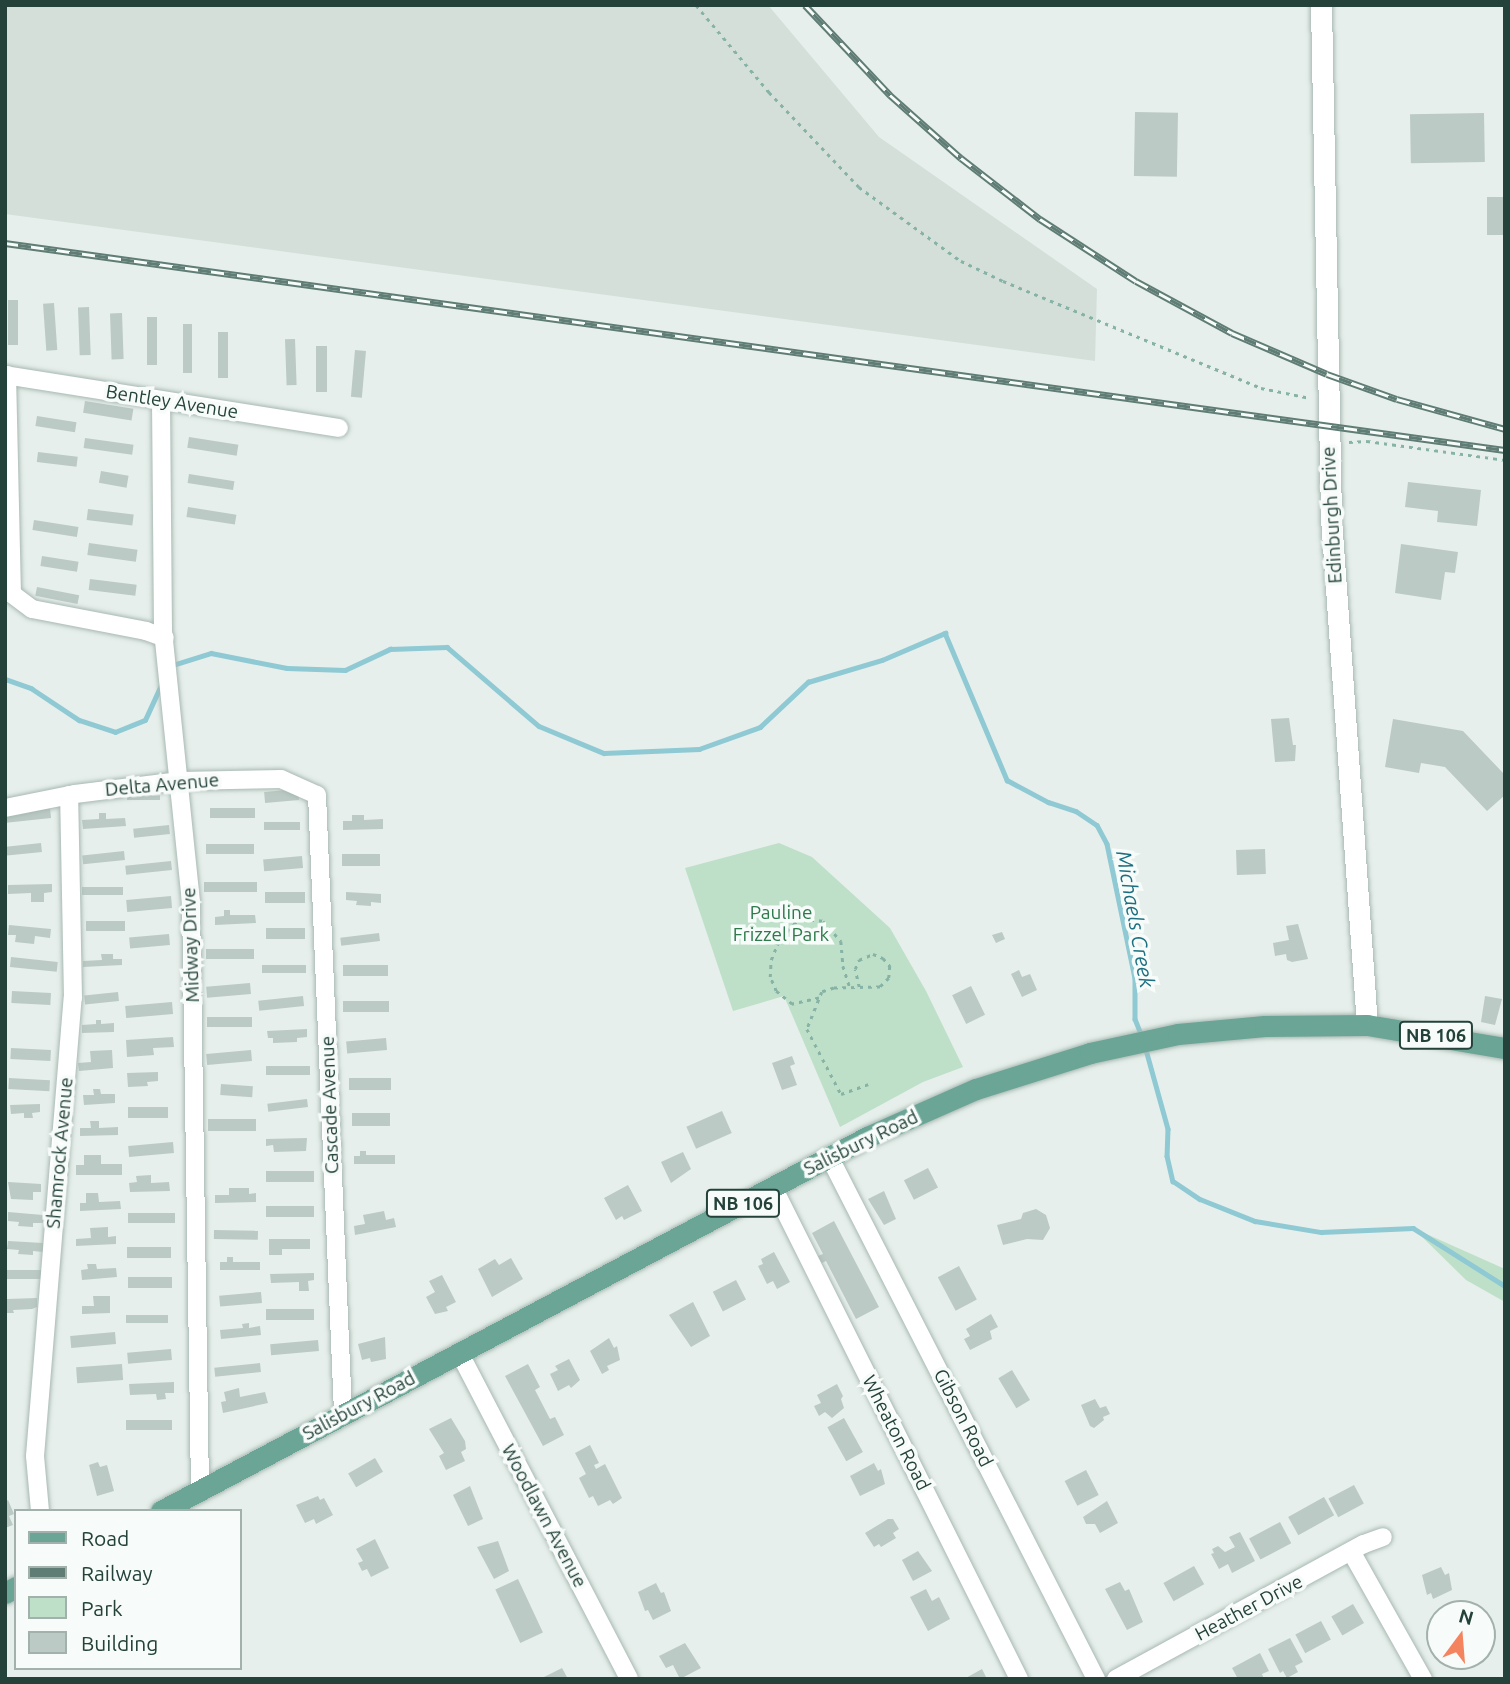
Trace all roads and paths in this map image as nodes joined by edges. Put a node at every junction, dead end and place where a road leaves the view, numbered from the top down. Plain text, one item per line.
1 (696, 5) edge
2 (1321, 5) edge
3 (6, 375) edge
4 (160, 401) junction
5 (1327, 401) junction
6 (339, 428) dead end
7 (1328, 449) junction
8 (1505, 460) edge
9 (165, 638) junction
10 (180, 781) junction
11 (69, 795) junction
12 (317, 795) joint
13 (5, 807) edge
14 (859, 987) junction
15 (850, 988) junction
16 (820, 998) junction
17 (1367, 1025) junction
18 (1505, 1048) edge
19 (869, 1084) dead end
20 (830, 1158) junction
21 (773, 1187) junction
22 (460, 1354) junction
23 (343, 1414) junction
24 (200, 1490) junction
25 (40, 1509) edge
26 (165, 1509) edge
27 (1383, 1537) dead end
28 (1352, 1553) junction
29 (629, 1679) edge
30 (1020, 1679) edge
31 (1096, 1679) edge
32 (1116, 1679) edge
33 (1423, 1679) edge

1 - 5 path
2 - 5 street, Edinburgh Drive
3 - 4 street, Bentley Avenue
3 - 9 street
4 - 6 street, Bentley Avenue
4 - 9 street, Midway Drive
5 - 7 street, Edinburgh Drive
7 - 8 path
7 - 17 street, Edinburgh Drive
9 - 10 street, Midway Drive
10 - 11 street, Delta Avenue
10 - 12 street, Delta Avenue
10 - 24 street, Midway Drive
11 - 13 street, Delta Avenue
11 - 25 street, Shamrock Avenue
12 - 23 street, Cascade Avenue
14 - 14 path
14 - 15 path
15 - 16 path
15 - 16 path
16 - 19 path
17 - 18 main road, Salisbury Road / NB 106
17 - 20 main road, Salisbury Road / NB 106
20 - 21 main road, Salisbury Road / NB 106
20 - 31 street, Gibson Road
21 - 22 main road, Salisbury Road / NB 106
21 - 30 street, Wheaton Road
22 - 23 main road, Salisbury Road / NB 106
22 - 29 street, Woodlawn Avenue
23 - 24 main road, Salisbury Road / NB 106
24 - 26 main road, Salisbury Road / NB 106
27 - 28 street, Heather Drive
28 - 32 street, Heather Drive
28 - 33 street

